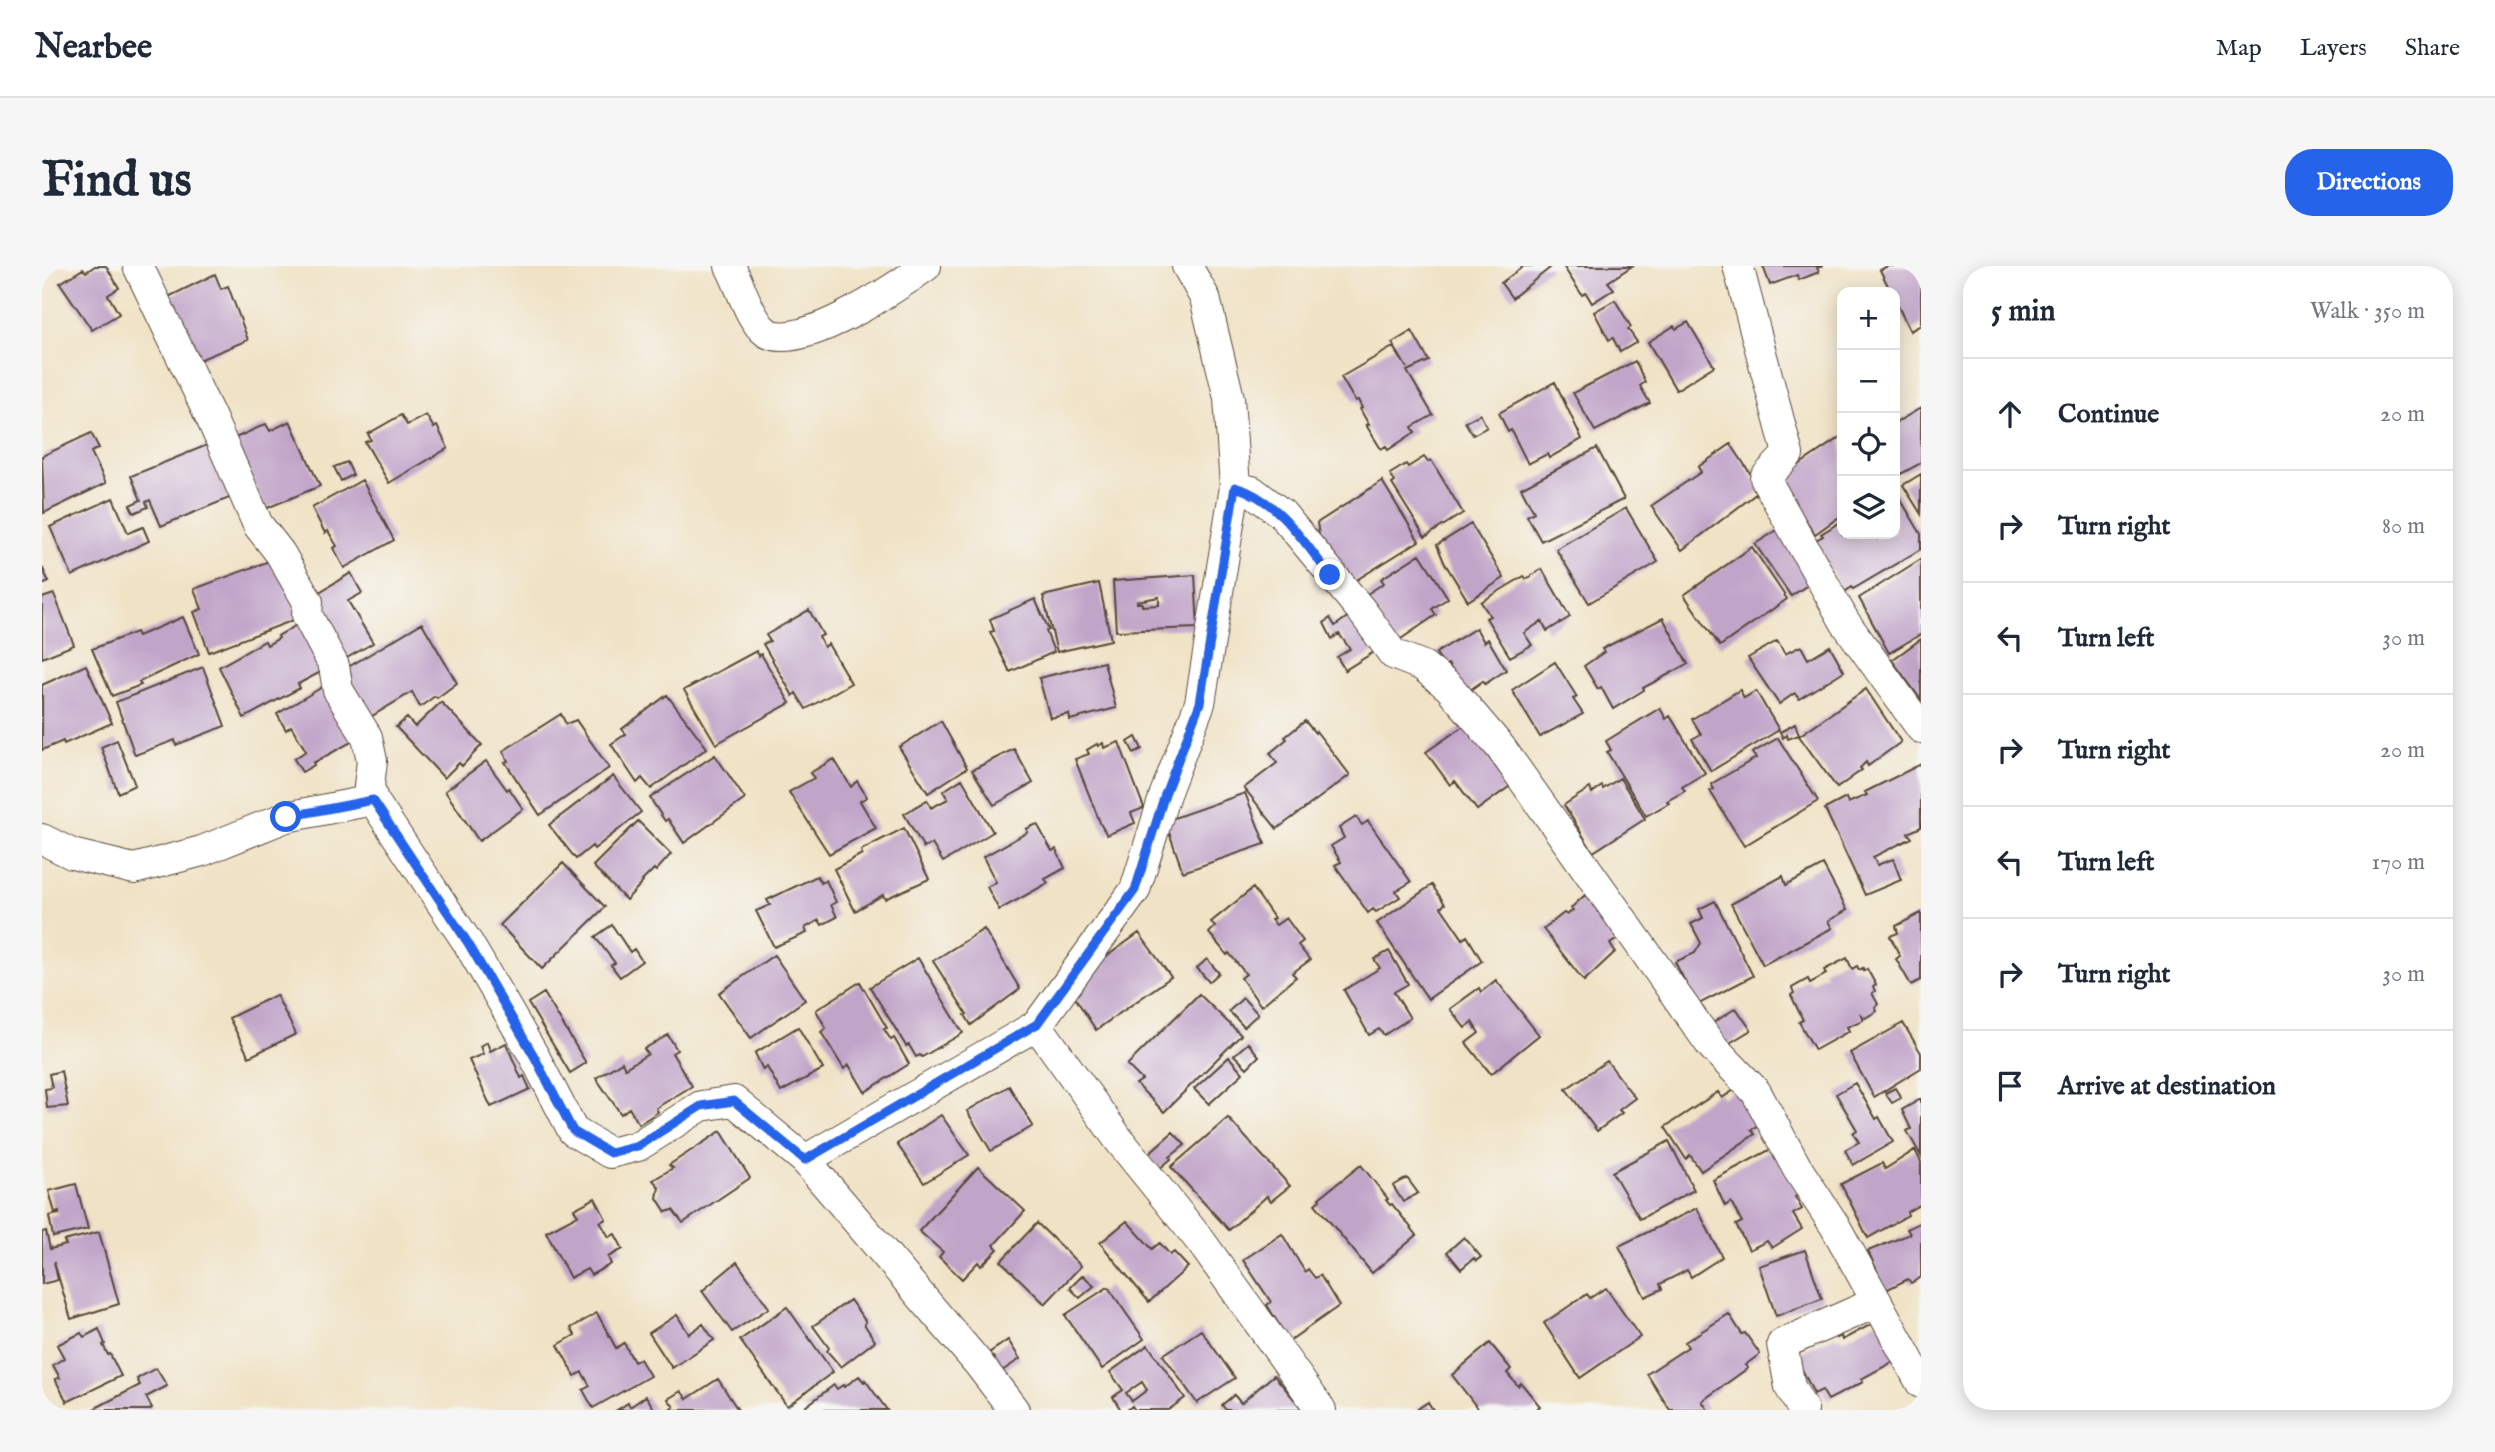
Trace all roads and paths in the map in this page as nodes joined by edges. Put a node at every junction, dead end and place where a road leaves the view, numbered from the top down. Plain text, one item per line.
1 (138, 266) edge
2 (730, 266) edge
3 (926, 266) edge
4 (1186, 266) edge
5 (1738, 266) edge
6 (1235, 487) junction
7 (1921, 728) edge
8 (373, 800) junction
9 (42, 839) edge
10 (1037, 1024) junction
11 (805, 1160) junction
12 (1877, 1302) junction
13 (1921, 1382) edge
14 (1014, 1410) edge
15 (1321, 1410) edge
16 (1803, 1410) edge

1 - 8 street
2 - 3 street
4 - 6 street
5 - 7 street
6 - 10 street
6 - 12 street
8 - 9 street
8 - 11 street
10 - 11 street
10 - 15 street
11 - 14 street
12 - 13 street
12 - 16 street

